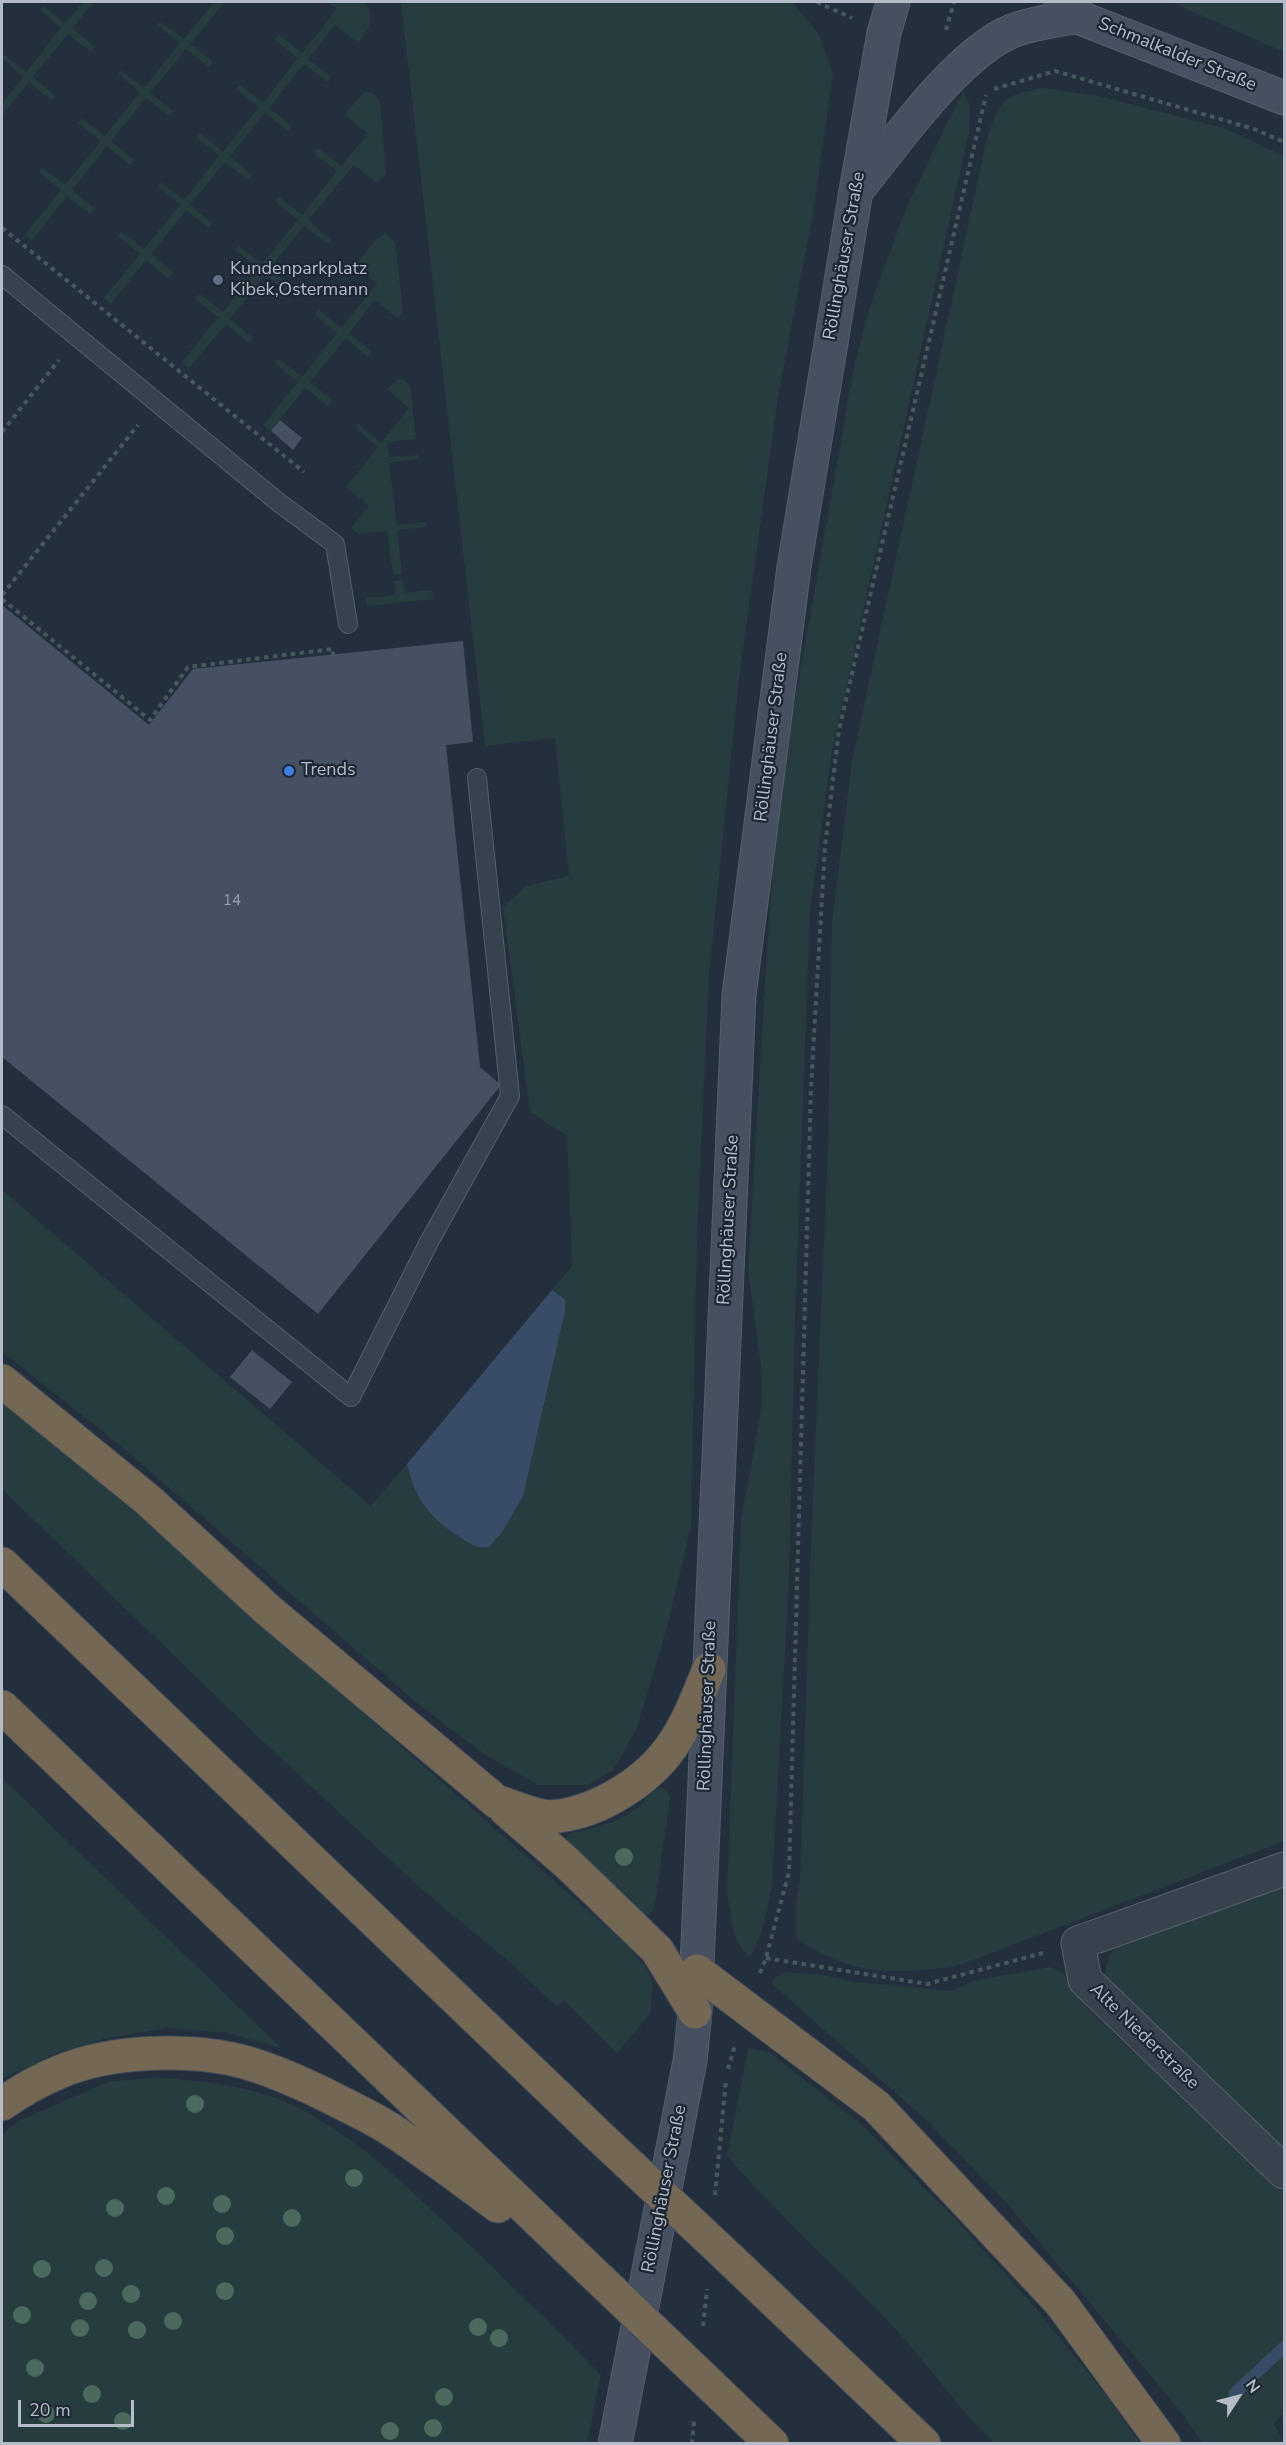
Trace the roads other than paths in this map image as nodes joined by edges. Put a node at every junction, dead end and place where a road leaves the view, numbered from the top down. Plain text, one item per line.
1 (893, 2) edge
2 (1036, 2) edge
3 (1080, 16) junction
4 (1284, 98) edge
5 (856, 191) junction
6 (2, 275) edge
7 (348, 624) dead end
8 (477, 778) dead end
9 (2, 1115) edge
10 (2, 1381) edge
11 (2, 1564) edge
12 (709, 1669) junction
13 (2, 1707) edge
14 (497, 1802) junction
15 (1284, 1869) edge
16 (697, 1971) junction
17 (695, 2012) junction
18 (2, 2104) edge
19 (1284, 2172) edge
20 (591, 2271) junction
21 (615, 2444) edge
22 (772, 2444) edge
23 (924, 2444) edge
24 (1164, 2444) edge

1 - 5 main road, Röllinghäuser Straße
2 - 3 main road, Schmalkalder Straße
3 - 4 main road, Schmalkalder Straße
3 - 5 main road
5 - 12 main road, Röllinghäuser Straße
6 - 7 lane
8 - 9 lane
10 - 14 highway
11 - 23 highway, bridge
12 - 14 highway
12 - 16 main road, Röllinghäuser Straße
13 - 20 highway
14 - 17 highway
15 - 19 street, Alte Niederstraße
16 - 17 main road, Röllinghäuser Straße
16 - 24 highway
17 - 21 main road, Röllinghäuser Straße
18 - 20 highway
20 - 22 highway, bridge

